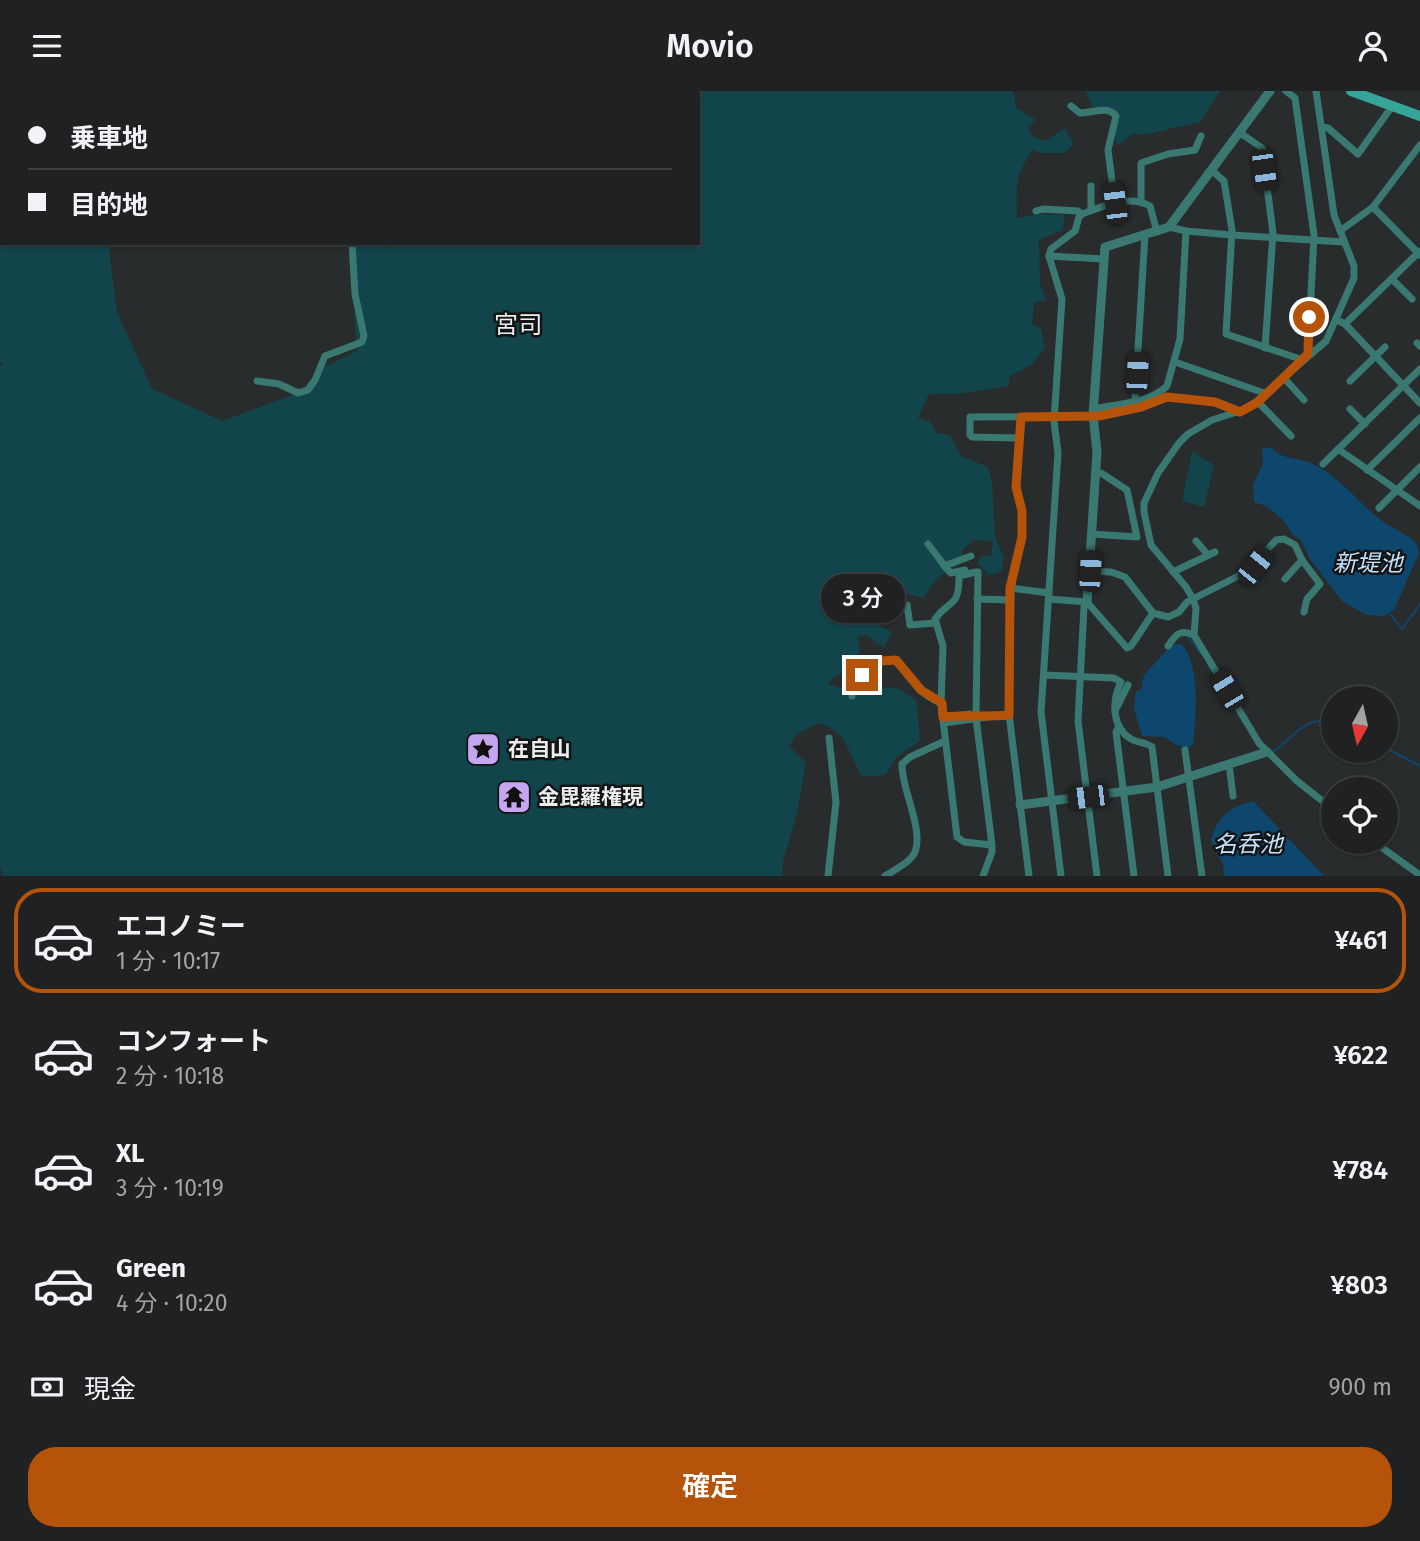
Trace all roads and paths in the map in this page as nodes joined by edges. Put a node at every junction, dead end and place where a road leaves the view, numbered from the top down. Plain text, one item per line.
1 (1270, 91) edge
2 (1286, 91) edge
3 (1316, 91) edge
4 (1351, 91) edge
5 (1393, 105) junction
6 (1071, 106) dead end
7 (1420, 116) edge
8 (1322, 127) junction
9 (1239, 132) junction
10 (1201, 136) dead end
11 (1420, 145) edge
12 (1211, 170) junction
13 (1091, 186) dead end
14 (1141, 202) junction
15 (1115, 203) junction
16 (1373, 207) junction
17 (1037, 211) dead end
18 (1091, 211) junction
19 (1082, 213) junction
20 (1170, 227) junction
21 (1186, 231) junction
22 (1340, 231) junction
23 (1157, 232) junction
24 (1145, 235) junction
25 (1232, 235) junction
26 (1273, 237) junction
27 (1313, 239) junction
28 (1344, 242) junction
29 (352, 245) edge
30 (1419, 253) edge
31 (1049, 255) junction
32 (1103, 259) junction
33 (1392, 279) junction
34 (1412, 299) dead end
35 (1337, 320) junction
36 (1345, 324) junction
37 (1385, 347) dead end
38 (1265, 348) junction
39 (1375, 356) junction
40 (1306, 357) junction
41 (1175, 362) junction
42 (1420, 369) edge
43 (1284, 378) junction
44 (257, 381) dead end
45 (1350, 381) dead end
46 (1403, 386) junction
47 (1267, 394) junction
48 (1135, 400) junction
49 (1304, 400) dead end
50 (1258, 402) junction
51 (1420, 403) edge
52 (1350, 409) dead end
53 (1093, 412) junction
54 (1240, 412) junction
55 (1054, 416) junction
56 (1021, 417) junction
57 (1420, 418) edge
58 (1365, 424) junction
59 (1291, 436) dead end
60 (1019, 438) junction
61 (1338, 449) junction
62 (1323, 464) dead end
63 (1420, 467) edge
64 (1367, 470) junction
65 (1096, 473) junction
66 (1396, 491) junction
67 (1420, 506) edge
68 (1380, 508) dead end
69 (1092, 534) junction
70 (1196, 541) dead end
71 (928, 544) dead end
72 (971, 556) dead end
73 (1302, 560) junction
74 (944, 565) junction
75 (1090, 571) junction
76 (976, 572) junction
77 (1173, 572) junction
78 (1285, 579) dead end
79 (1010, 588) junction
80 (1049, 596) junction
81 (977, 599) junction
82 (1193, 599) junction
83 (1010, 600) junction
84 (1087, 602) junction
85 (907, 605) dead end
86 (1304, 612) dead end
87 (1153, 613) junction
88 (935, 623) junction
89 (1194, 635) junction
90 (1168, 646) dead end
91 (1044, 675) junction
92 (1080, 677) junction
93 (1128, 685) dead end
94 (852, 696) dead end
95 (942, 703) junction
96 (1114, 712) junction
97 (1009, 715) junction
98 (976, 717) junction
99 (943, 720) junction
100 (1119, 726) junction
101 (829, 738) dead end
102 (945, 741) junction
103 (1185, 750) dead end
104 (1267, 752) junction
105 (1229, 764) junction
106 (1189, 778) junction
107 (1157, 787) junction
108 (1123, 792) junction
109 (1233, 796) dead end
110 (1088, 797) junction
111 (1321, 800) edge
112 (1052, 801) junction
113 (1020, 805) junction
114 (992, 845) junction
115 (1391, 854) edge
116 (1420, 875) edge
117 (828, 876) edge
118 (885, 876) edge
119 (983, 876) edge
120 (1029, 876) edge
121 (1061, 876) edge
122 (1097, 876) edge
123 (1134, 876) edge
124 (1168, 876) edge
125 (1202, 876) edge

1 - 9 street
2 - 27 street
3 - 8 street
4 - 5 main road
5 - 7 main road
5 - 8 street
6 - 15 street
8 - 22 street
9 - 12 street
9 - 26 street
10 - 14 street
11 - 16 street
12 - 20 street
12 - 25 street
13 - 18 street
14 - 15 street
14 - 23 street
15 - 18 street
16 - 22 street
16 - 30 street
17 - 19 street
18 - 19 street
19 - 31 street
20 - 21 street
20 - 23 street
21 - 25 street
21 - 41 street
22 - 28 street
23 - 24 street
24 - 32 street
24 - 48 street
25 - 26 street
25 - 38 street
26 - 27 street
26 - 38 street
27 - 28 street
27 - 40 street
28 - 35 street
29 - 44 street
30 - 33 street
31 - 32 street
31 - 55 street
32 - 53 street
33 - 34 street
33 - 36 street
35 - 36 street
35 - 40 street
36 - 39 street
37 - 39 street
38 - 40 street
39 - 45 street
39 - 46 street
40 - 43 street
41 - 47 street
41 - 48 street
42 - 46 street
43 - 47 street
43 - 49 street
46 - 51 street
46 - 58 street
47 - 50 street
48 - 53 street
50 - 54 street
50 - 59 street
52 - 58 street
53 - 54 street
53 - 55 street
53 - 65 street
54 - 77 street
55 - 56 street
55 - 80 street
56 - 60 street
56 - 60 street
57 - 64 street
58 - 61 street
60 - 79 street
61 - 62 street
61 - 64 street
63 - 66 street
64 - 66 street
65 - 69 street
65 - 69 street
66 - 67 street
66 - 68 street
69 - 75 street
70 - 77 street
71 - 74 street
72 - 74 street
73 - 78 street
73 - 82 street
73 - 86 street
74 - 76 street
75 - 84 street
75 - 87 street
76 - 81 street
76 - 88 street
77 - 82 street
79 - 80 street
79 - 83 street
80 - 84 street
80 - 91 street
81 - 83 street
81 - 98 street
82 - 87 street
82 - 89 street
83 - 97 street
84 - 87 street
84 - 92 street
85 - 88 street
88 - 95 street
89 - 90 street
89 - 104 street
91 - 92 street
91 - 112 street
92 - 96 street
92 - 110 street
93 - 96 street
94 - 95 street
95 - 99 street
96 - 100 street
97 - 98 street
97 - 113 street
98 - 99 street
98 - 114 street
99 - 102 street
100 - 107 street
100 - 108 street
101 - 117 street
102 - 114 street
102 - 118 street
103 - 106 street
104 - 105 street
104 - 111 street
105 - 106 street
105 - 109 street
106 - 107 street
106 - 125 street
107 - 108 street
107 - 124 street
108 - 110 street
108 - 123 street
110 - 112 street
110 - 122 street
112 - 113 street
112 - 121 street
113 - 120 street
114 - 119 street
115 - 116 street

